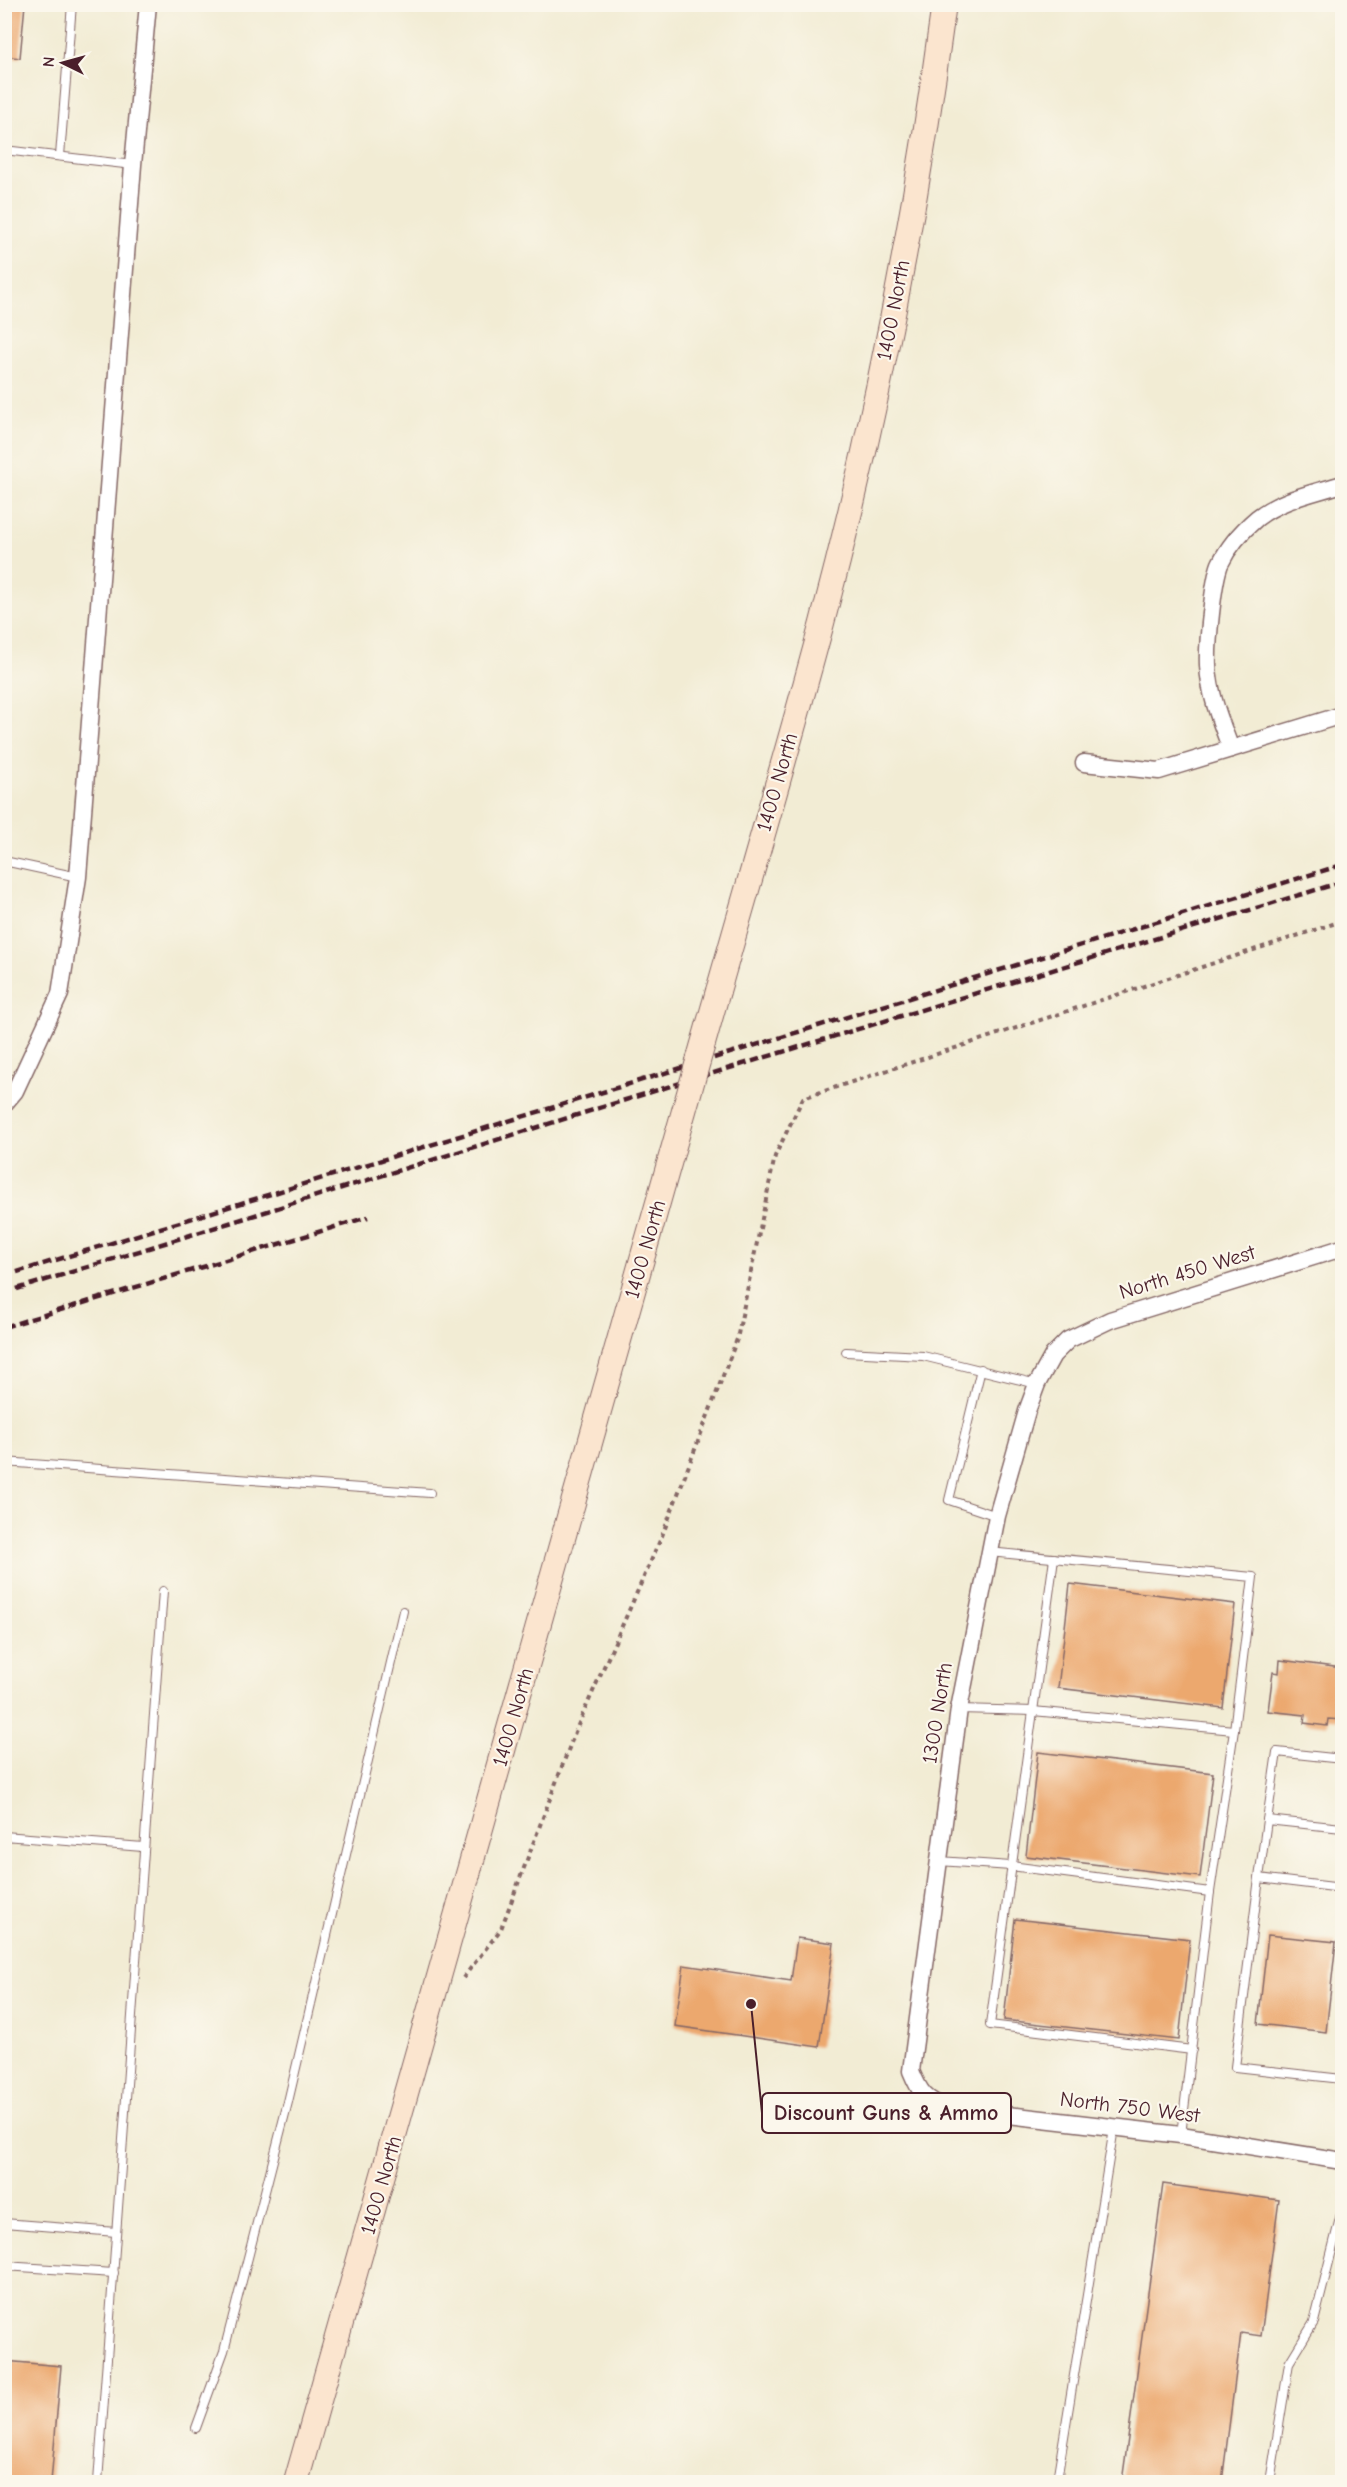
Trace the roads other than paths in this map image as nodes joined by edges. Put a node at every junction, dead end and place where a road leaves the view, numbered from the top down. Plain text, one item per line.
1 (72, 4) edge
2 (148, 4) edge
3 (944, 4) edge
4 (4, 150) edge
5 (60, 156) junction
6 (133, 165) junction
7 (1342, 484) edge
8 (1342, 715) edge
9 (1231, 749) junction
10 (1084, 763) dead end
11 (4, 861) edge
12 (78, 877) junction
13 (4, 1104) edge
14 (1342, 1248) edge
15 (846, 1352) dead end
16 (1053, 1354) joint
17 (981, 1369) junction
18 (1036, 1384) junction
19 (4, 1461) edge
20 (430, 1493) dead end
21 (997, 1515) junction
22 (989, 1552) junction
23 (1054, 1558) junction
24 (163, 1591) dead end
25 (403, 1611) dead end
26 (959, 1709) junction
27 (1034, 1712) junction
28 (1234, 1730) junction
29 (1342, 1759) edge
30 (1267, 1820) junction
31 (1342, 1828) edge
32 (4, 1836) edge
33 (143, 1847) junction
34 (939, 1861) junction
35 (1011, 1866) junction
36 (1258, 1878) junction
37 (1342, 1888) edge
38 (1210, 1892) junction
39 (1192, 2050) junction
40 (1342, 2079) edge
41 (918, 2089) joint
42 (1114, 2128) junction
43 (1181, 2135) junction
44 (1342, 2162) edge
45 (1342, 2210) edge
46 (4, 2223) edge
47 (116, 2232) junction
48 (4, 2266) edge
49 (114, 2273) junction
50 (196, 2428) dead end
51 (98, 2482) edge
52 (296, 2482) edge
53 (1064, 2482) edge
54 (1270, 2482) edge

1 - 5 lane
2 - 6 street
3 - 52 main road, 1400 North, bridge
4 - 5 lane
5 - 6 lane
6 - 12 street
7 - 9 street
8 - 9 street
9 - 10 street
11 - 12 lane
12 - 13 street
14 - 16 street, North 450 West
15 - 17 lane
16 - 18 street, 1300 North
17 - 18 lane
17 - 21 lane
18 - 21 street, 1300 North
19 - 20 lane
21 - 22 street, 1300 North
22 - 23 lane
22 - 26 street, 1300 North
23 - 27 lane
23 - 28 lane
24 - 33 lane
25 - 50 lane
26 - 27 lane
26 - 34 street, 1300 North
27 - 28 lane
27 - 35 lane
28 - 38 lane
29 - 30 lane
30 - 31 lane
30 - 36 lane
32 - 33 lane
33 - 47 lane
34 - 35 lane
34 - 41 street, 1300 North
35 - 38 lane
35 - 39 lane
36 - 37 lane
36 - 40 lane
38 - 39 lane
39 - 43 lane
41 - 42 street, North 750 West
42 - 43 street, North 750 West
42 - 53 lane
43 - 44 street, North 750 West
45 - 54 lane
46 - 47 lane
47 - 49 lane
48 - 49 lane
49 - 51 lane

